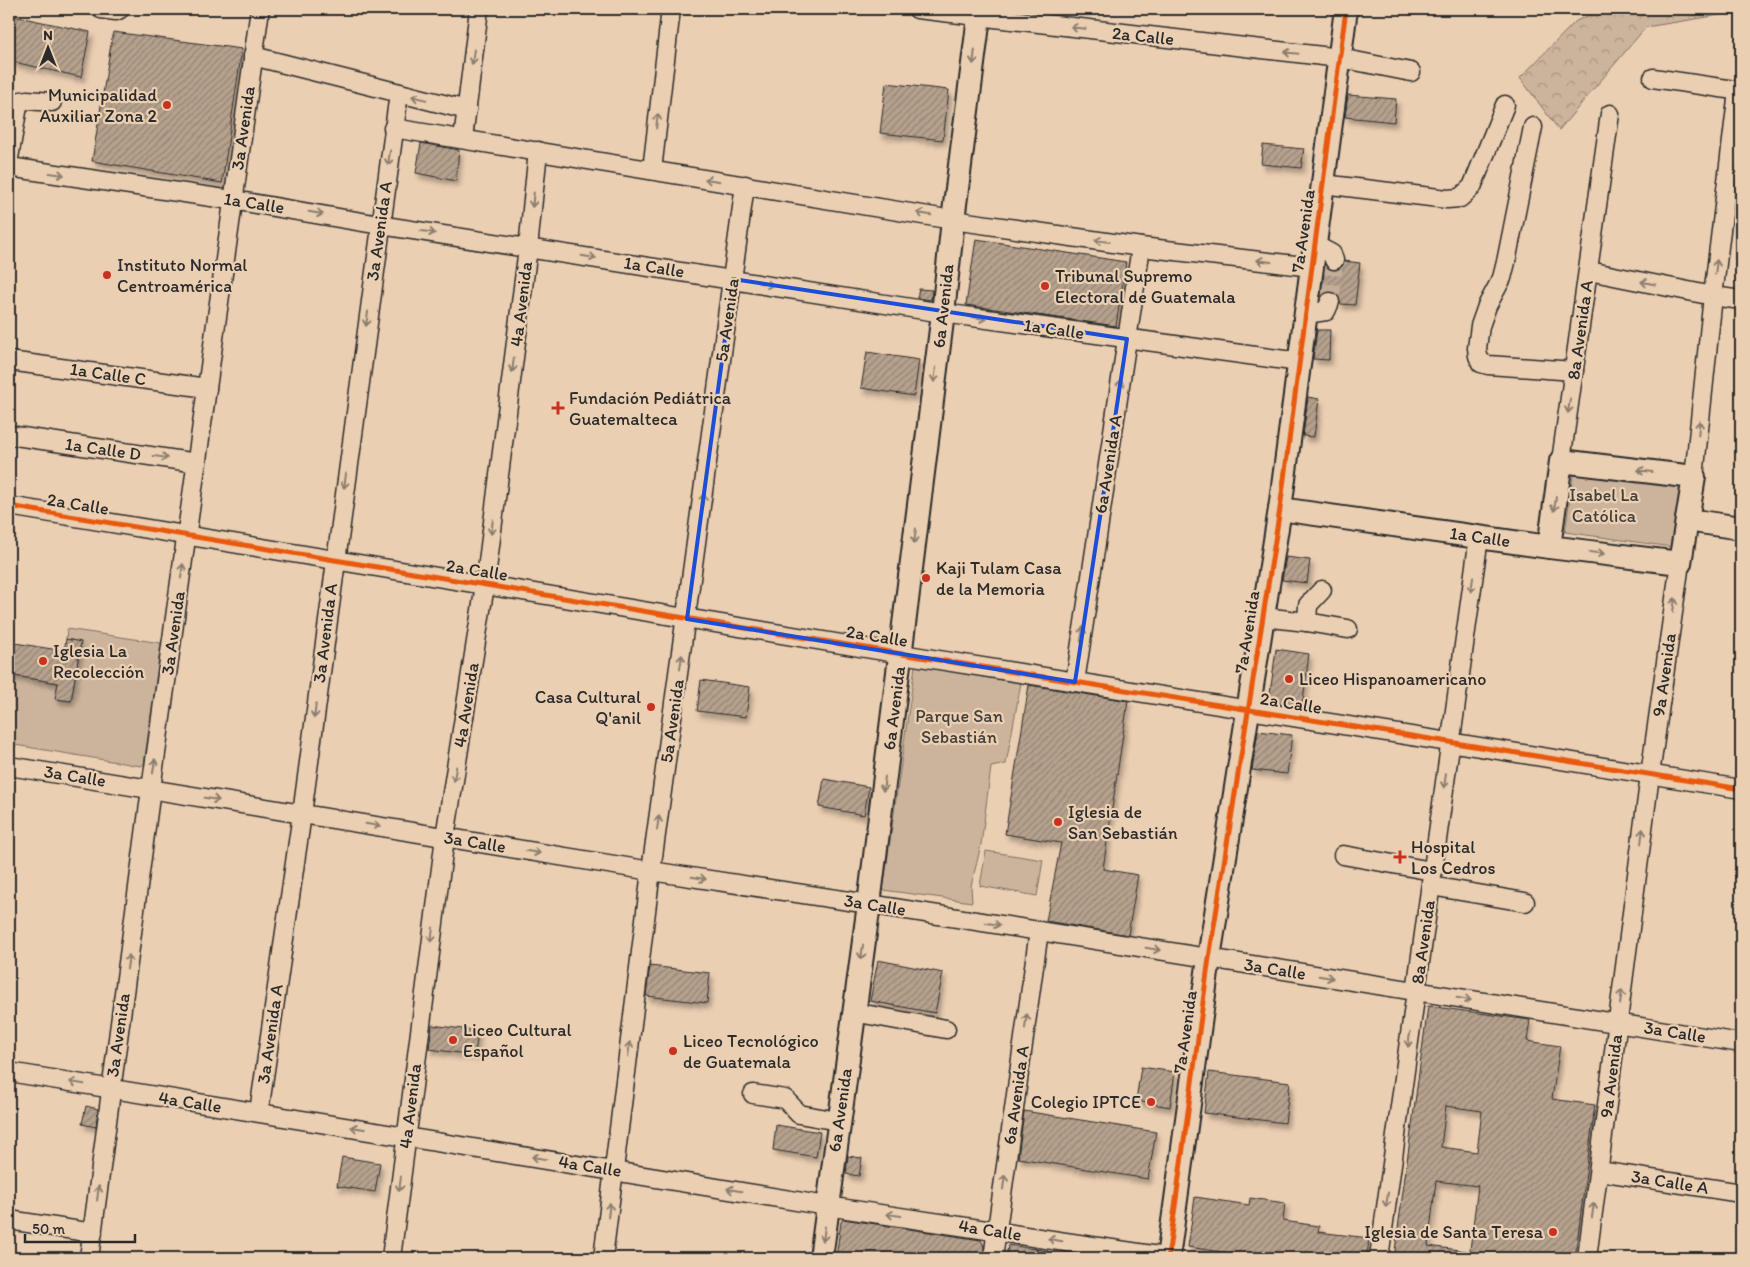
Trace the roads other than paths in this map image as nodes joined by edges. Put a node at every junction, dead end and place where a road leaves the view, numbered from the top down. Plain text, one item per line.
1 (101, 9) edge
2 (120, 9) edge
3 (260, 9) edge
4 (479, 9) edge
5 (671, 9) edge
6 (918, 9) edge
7 (1346, 9) edge
8 (980, 13) edge
9 (253, 56) junction
10 (1340, 58) junction
11 (1412, 72) dead end
12 (1653, 78) dead end
13 (1740, 91) edge
14 (398, 93) junction
15 (52, 102) dead end
16 (1504, 105) dead end
17 (467, 110) junction
18 (1610, 114) dead end
19 (1533, 127) dead end
20 (393, 128) junction
21 (463, 139) junction
22 (538, 151) junction
23 (9, 158) edge
24 (9, 167) edge
25 (652, 170) junction
26 (1323, 184) junction
27 (745, 185) junction
28 (233, 200) junction
29 (953, 220) junction
30 (380, 225) junction
31 (1315, 245) junction
32 (1141, 247) junction
33 (528, 248) junction
34 (1334, 260) dead end
35 (1312, 267) junction
36 (1589, 271) junction
37 (732, 279) junction
38 (1713, 296) junction
39 (1741, 300) edge
40 (1330, 302) dead end
41 (943, 313) junction
42 (1306, 314) junction
43 (1127, 339) junction
44 (9, 361) edge
45 (1299, 362) junction
46 (1574, 371) junction
47 (207, 388) junction
48 (9, 435) edge
49 (1561, 461) junction
50 (197, 463) junction
51 (1694, 477) junction
52 (9, 506) edge
53 (1280, 509) junction
54 (1687, 520) junction
55 (1741, 528) edge
56 (187, 536) junction
57 (1479, 537) junction
58 (1549, 547) junction
59 (334, 560) junction
60 (1680, 563) junction
61 (485, 585) junction
62 (1322, 590) dead end
63 (1263, 617) junction
64 (687, 619) junction
65 (1307, 622) junction
66 (1348, 629) dead end
67 (900, 654) junction
68 (1075, 682) junction
69 (1249, 710) junction
70 (1450, 743) junction
71 (9, 766) edge
72 (1650, 775) junction
73 (151, 789) junction
74 (1741, 789) edge
75 (302, 814) junction
76 (445, 837) junction
77 (1343, 855) dead end
78 (651, 871) junction
79 (1431, 879) junction
80 (1525, 902) dead end
81 (869, 904) junction
82 (1039, 931) junction
83 (1209, 958) junction
84 (1416, 991) junction
85 (853, 1012) junction
86 (1618, 1023) junction
87 (946, 1029) dead end
88 (1741, 1043) edge
89 (9, 1072) edge
90 (111, 1089) junction
91 (753, 1094) dead end
92 (259, 1112) junction
93 (838, 1121) junction
94 (406, 1136) junction
95 (614, 1170) junction
96 (1599, 1171) junction
97 (1741, 1193) edge
98 (827, 1206) junction
99 (9, 1220) edge
100 (997, 1230) junction
101 (93, 1233) junction
102 (89, 1258) edge
103 (391, 1258) edge
104 (603, 1258) edge
105 (821, 1258) edge
106 (993, 1258) edge
107 (1169, 1258) edge
108 (1379, 1258) edge
109 (1587, 1258) edge

1 - 2 street
3 - 9 street, 3a Avenida
4 -> 17 street
25 -> 5 street
6 - 8 street, 2a Calle
7 - 10 main road, 7a Avenida
10 -> 8 street, 2a Calle
8 -> 29 main road, 6a Avenida
9 - 14 street
9 - 28 street, 3a Avenida
10 - 11 street, 2a Calle
10 - 26 main road, 7a Avenida
12 - 13 street
38 -> 13 street, 9a Avenida
17 -> 14 street
14 - 20 street, 3a Avenida A
15 - 23 street
16 - 26 street
17 - 21 street
18 - 36 street, 8a Avenida A
19 - 46 street
20 - 21 street
20 -> 30 street, 3a Avenida A
21 - 22 street
22 - 25 street
22 -> 33 street, 4a Avenida
24 -> 28 street, 1a Calle
27 -> 25 street
26 - 31 main road, 7a Avenida
29 -> 27 street
27 - 37 street, 5a Avenida
28 -> 30 street, 1a Calle
28 - 47 street, 3a Avenida
32 -> 29 street
29 - 41 main road, 6a Avenida
30 -> 33 street, 1a Calle
30 -> 59 street, 3a Avenida A
31 - 34 street
31 - 35 main road, 7a Avenida
35 -> 32 street
32 - 43 street, 6a Avenida A
33 -> 37 street, 1a Calle
33 -> 61 street, 4a Avenida
35 - 42 main road, 7a Avenida
38 -> 36 street
36 - 46 street, 8a Avenida A
37 -> 41 street, 1a Calle
64 -> 37 street, 5a Avenida
38 - 39 street
51 -> 38 street, 9a Avenida
40 - 42 street
41 -> 43 street, 1a Calle
41 -> 67 main road, 6a Avenida
42 - 45 main road, 7a Avenida
43 - 45 street, 1a Calle
68 -> 43 street, 6a Avenida A
44 - 47 street, 1a Calle C
45 - 53 main road, 7a Avenida
46 -> 49 street, 8a Avenida A
47 - 50 street, 3a Avenida
48 -> 50 street, 1a Calle D
51 -> 49 main road
49 -> 58 main road, 8a Avenida A
50 - 56 street, 3a Avenida
51 - 54 main road, 9a Avenida
52 - 56 street, 2a Calle
53 - 57 main road, 1a Calle
53 - 63 main road, 7a Avenida
54 - 55 main road
54 - 60 main road, 9a Avenida
56 - 59 street, 2a Calle
73 -> 56 street, 3a Avenida
57 - 58 main road, 1a Calle
57 -> 70 street, 8a Avenida
58 -> 60 main road, 1a Calle
59 - 61 street, 2a Calle
59 -> 75 street, 3a Avenida A
72 -> 60 street, 9a Avenida
61 - 64 street, 2a Calle
61 -> 76 street, 4a Avenida
62 - 65 street
63 - 65 street
63 - 69 main road, 7a Avenida
64 - 67 street, 2a Calle
78 -> 64 street, 5a Avenida
65 - 66 street
67 - 68 street, 2a Calle
67 -> 81 main road, 6a Avenida
68 - 69 street, 2a Calle
69 - 70 street, 2a Calle
69 - 83 main road, 7a Avenida
70 - 72 street, 2a Calle
70 -> 79 street, 8a Avenida
71 - 73 street, 3a Calle
72 - 74 street, 2a Calle
86 -> 72 street, 9a Avenida
73 -> 75 street, 3a Calle
90 -> 73 street, 3a Avenida
75 -> 76 street, 3a Calle
75 - 92 street, 3a Avenida A
76 -> 78 street, 3a Calle
76 -> 94 street, 4a Avenida
77 - 79 street
78 -> 81 street, 3a Calle
95 -> 78 street, 5a Avenida
79 - 80 street
79 - 84 street, 8a Avenida
81 -> 82 street, 3a Calle
81 -> 85 main road, 6a Avenida
82 -> 83 street, 3a Calle
100 -> 82 street, 6a Avenida A
83 -> 84 street, 3a Calle
83 - 107 main road, 7a Avenida
84 -> 86 street, 3a Calle
84 -> 108 street, 8a Avenida
85 - 87 street
85 - 93 main road, 6a Avenida
86 - 88 street, 3a Calle
86 - 96 street, 9a Avenida
90 -> 89 street, 4a Calle
90 - 92 street, 4a Calle
101 -> 90 street, 3a Avenida
91 - 93 street
94 -> 92 street, 4a Calle
93 - 98 main road, 6a Avenida
95 -> 94 street, 4a Calle
94 -> 103 street, 4a Avenida
98 -> 95 street, 4a Calle
104 -> 95 street, 5a Avenida
96 - 97 street, 3a Calle A
109 -> 96 street, 9a Avenida
100 -> 98 street, 4a Calle
98 -> 105 main road, 6a Avenida
99 - 101 street
100 - 106 street, 6a Avenida A
107 -> 100 street, 4a Calle
101 - 102 street, 3a Avenida

